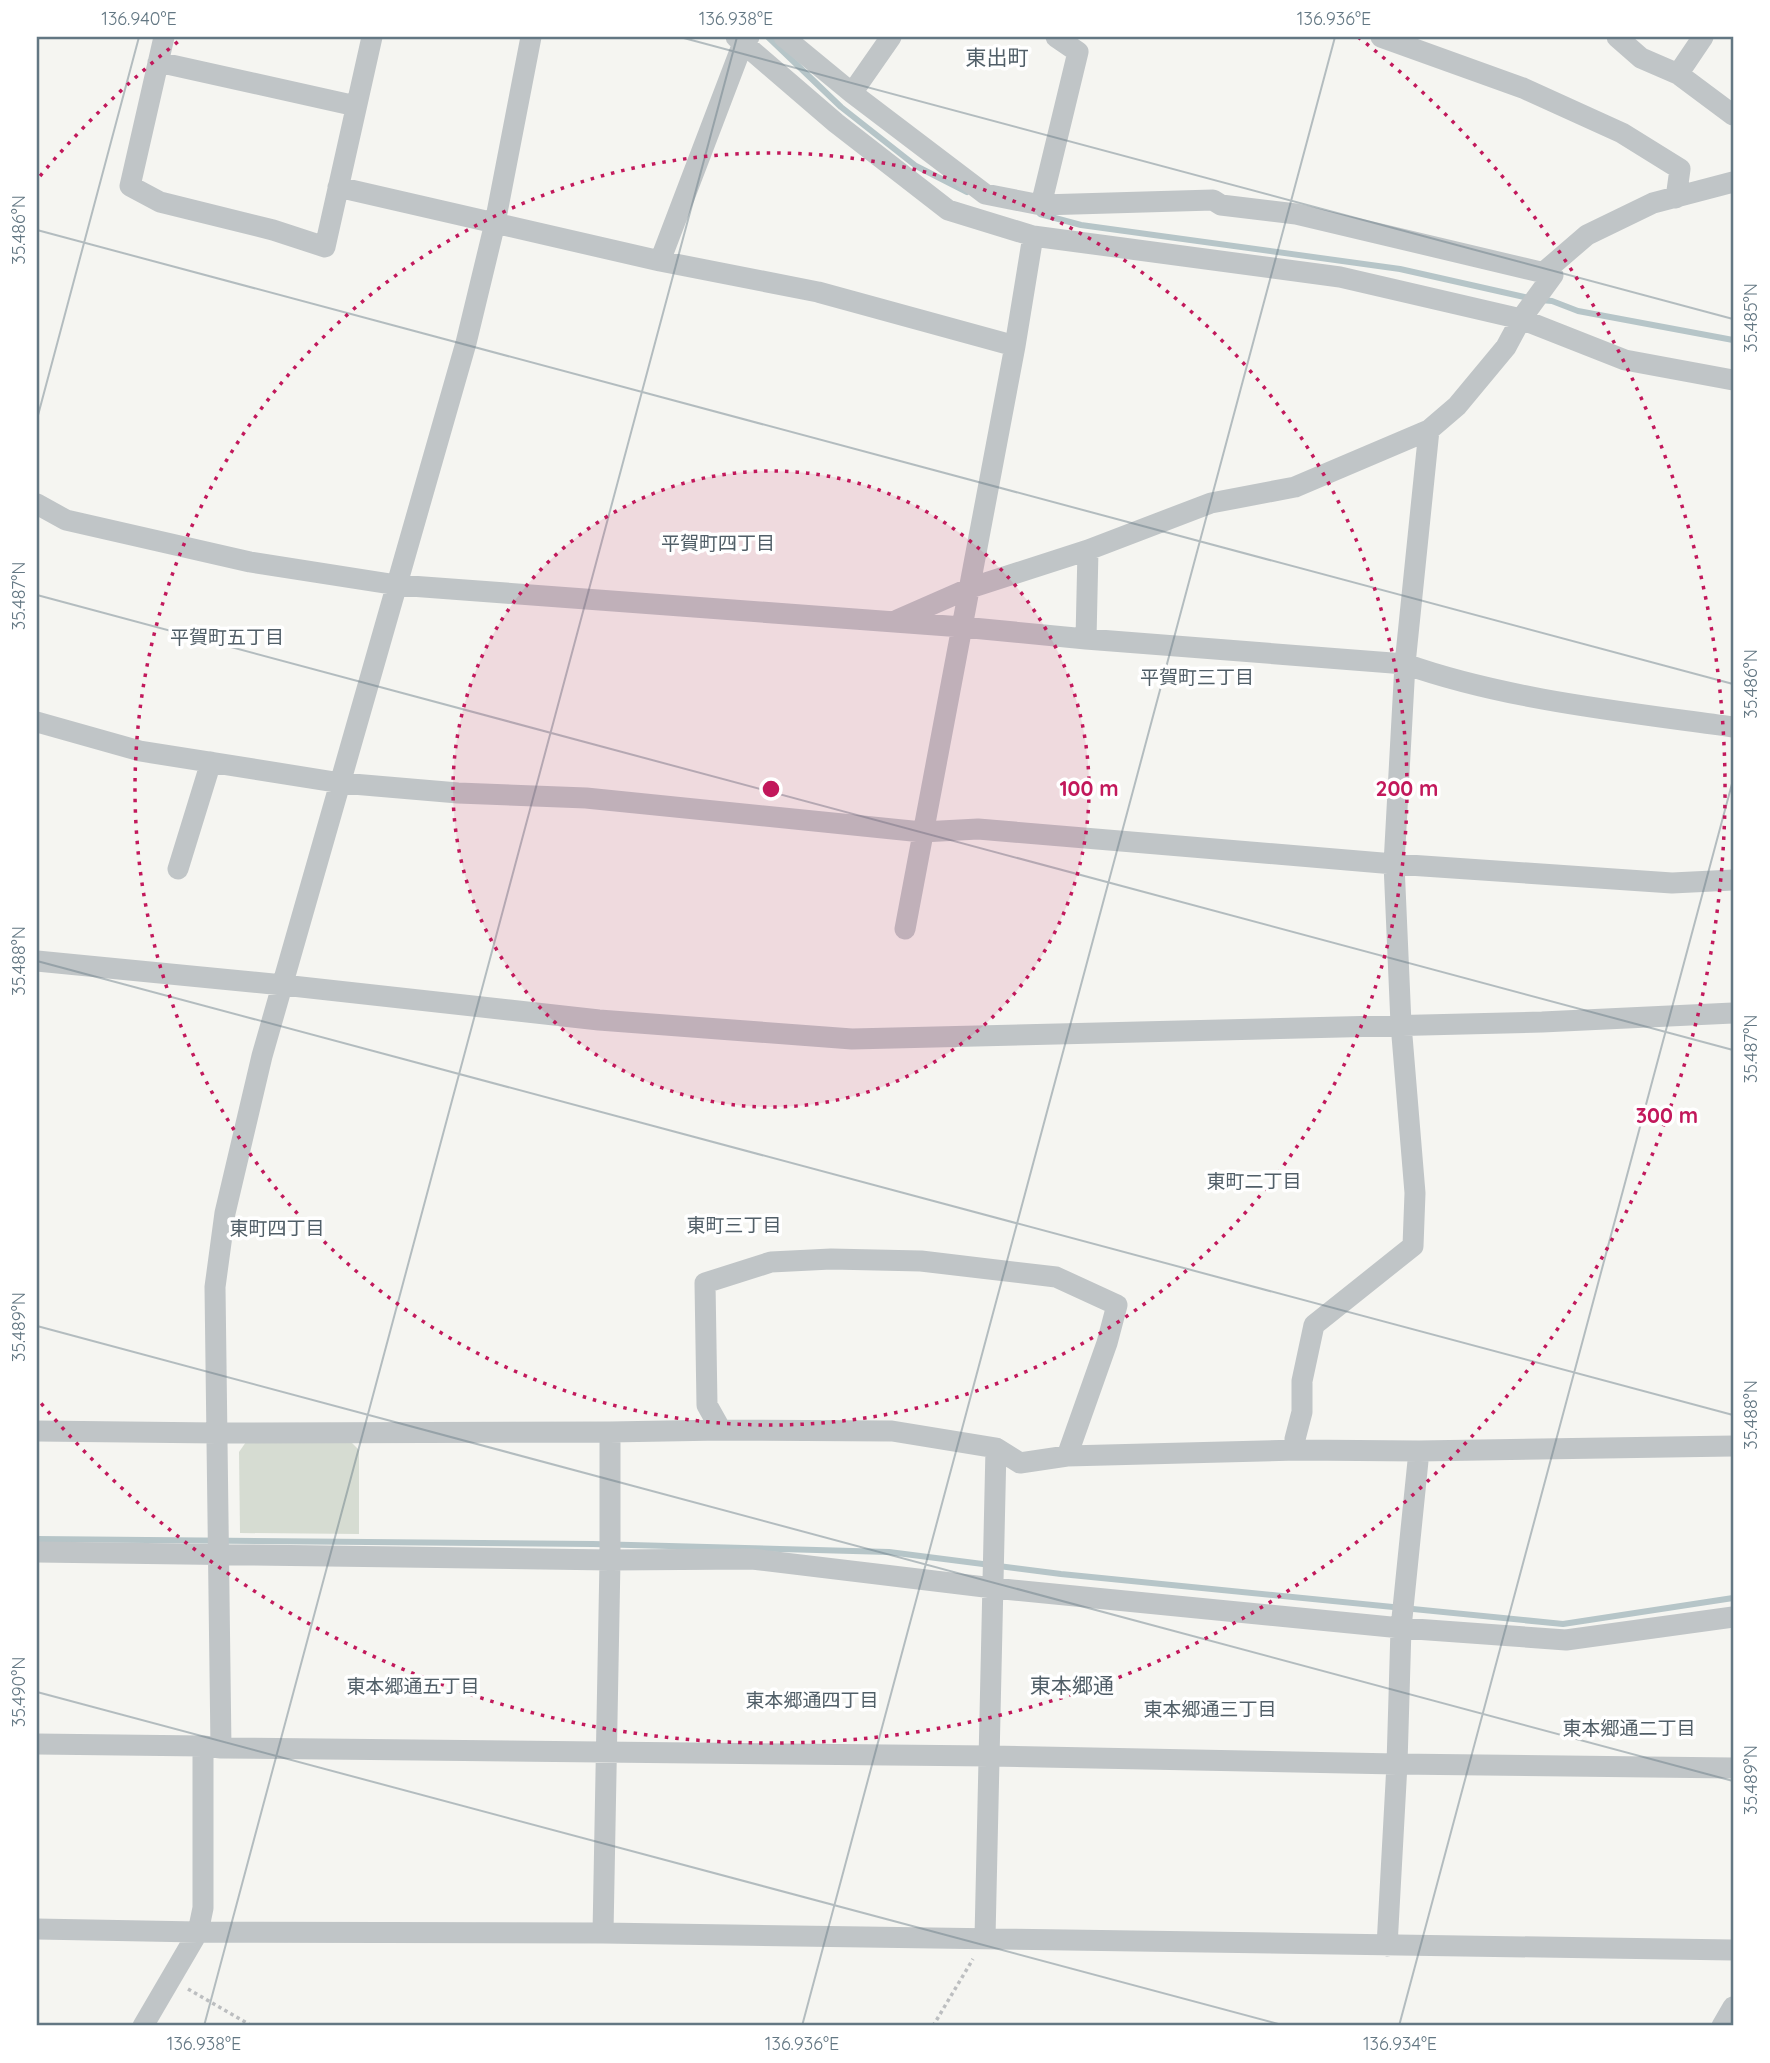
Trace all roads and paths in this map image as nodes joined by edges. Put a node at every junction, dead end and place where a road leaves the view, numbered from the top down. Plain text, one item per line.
1 (164, 37) edge
2 (372, 37) edge
3 (531, 37) edge
4 (784, 37) edge
5 (891, 37) edge
6 (1056, 37) edge
7 (1381, 37) edge
8 (1617, 37) edge
9 (1703, 37) edge
10 (743, 39) edge
11 (158, 62) junction
12 (1678, 74) junction
13 (852, 93) junction
14 (356, 106) junction
15 (1733, 114) edge
16 (1733, 181) edge
17 (338, 187) junction
18 (1676, 198) junction
19 (1041, 205) junction
20 (495, 223) junction
21 (1033, 236) junction
22 (660, 261) junction
23 (1544, 272) junction
24 (1521, 319) junction
25 (1016, 346) junction
26 (1733, 380) edge
27 (1429, 429) junction
28 (37, 504) edge
29 (1088, 550) junction
30 (397, 585) junction
31 (970, 588) junction
32 (893, 622) junction
33 (962, 627) junction
34 (1086, 639) junction
35 (1405, 664) junction
36 (37, 722) edge
37 (1733, 727) edge
38 (211, 762) junction
39 (341, 783) junction
40 (922, 832) junction
41 (1394, 864) junction
42 (178, 869) dead end
43 (1733, 880) edge
44 (905, 929) dead end
45 (37, 961) edge
46 (283, 985) junction
47 (1733, 1013) edge
48 (1401, 1024) junction
49 (37, 1430) edge
50 (721, 1430) junction
51 (610, 1432) junction
52 (217, 1433) junction
53 (1733, 1446) edge
54 (996, 1448) junction
55 (1297, 1450) junction
56 (1419, 1451) junction
57 (1067, 1456) junction
58 (37, 1552) edge
59 (218, 1555) junction
60 (610, 1560) junction
61 (993, 1587) junction
62 (1733, 1617) edge
63 (1401, 1628) junction
64 (37, 1744) edge
65 (212, 1747) junction
66 (607, 1751) junction
67 (990, 1756) junction
68 (1397, 1764) junction
69 (1733, 1768) edge
70 (37, 1929) edge
71 (198, 1932) junction
72 (603, 1933) junction
73 (985, 1938) junction
74 (1387, 1946) junction
75 (1733, 1950) edge
76 (171, 1979) junction
77 (1733, 2007) edge
78 (143, 2026) edge
79 (253, 2026) edge
80 (933, 2026) edge
81 (1722, 2026) edge

1 - 11 street
2 - 14 street
3 - 20 street
4 - 13 street
5 - 13 street
6 - 19 street
7 - 18 street
8 - 12 street
9 - 12 street
10 - 21 street
10 - 22 street
11 - 14 street
11 - 17 street
12 - 15 street
13 - 19 street
14 - 17 street
16 - 18 street
17 - 20 street
18 - 23 street
19 - 23 street
20 - 22 street
20 - 30 street
21 - 24 street
21 - 25 street
22 - 25 street
23 - 24 street
24 - 26 street
24 - 27 street
25 - 31 street
27 - 29 street
27 - 35 street
28 - 30 street
29 - 31 street
29 - 34 street
30 - 32 street
30 - 39 street
31 - 32 street
31 - 33 street
32 - 33 street
33 - 34 street
33 - 40 street
34 - 35 street
35 - 37 street
35 - 41 street
36 - 38 street
38 - 39 street
38 - 42 street
39 - 40 street
39 - 46 street
40 - 41 street
40 - 44 street
41 - 43 street
41 - 48 street
45 - 46 street
46 - 48 street
46 - 52 street
47 - 48 street
48 - 55 street
49 - 52 street
50 - 51 street
50 - 54 street
50 - 57 street
51 - 52 street
51 - 60 street
52 - 59 street
53 - 56 street
54 - 57 street
54 - 61 street
55 - 56 street
55 - 57 street
56 - 63 street
58 - 59 street
59 - 60 street
59 - 65 street
60 - 61 street
60 - 66 street
61 - 63 street
61 - 67 street
62 - 63 street
63 - 68 street
64 - 65 street
65 - 66 street
65 - 71 street
66 - 67 street
66 - 72 street
67 - 68 street
67 - 73 street
68 - 69 street
68 - 74 street
70 - 71 street
71 - 72 street
71 - 76 street
72 - 73 street
73 - 74 street
73 - 80 path
74 - 75 street
76 - 78 street
76 - 79 path
77 - 81 street

